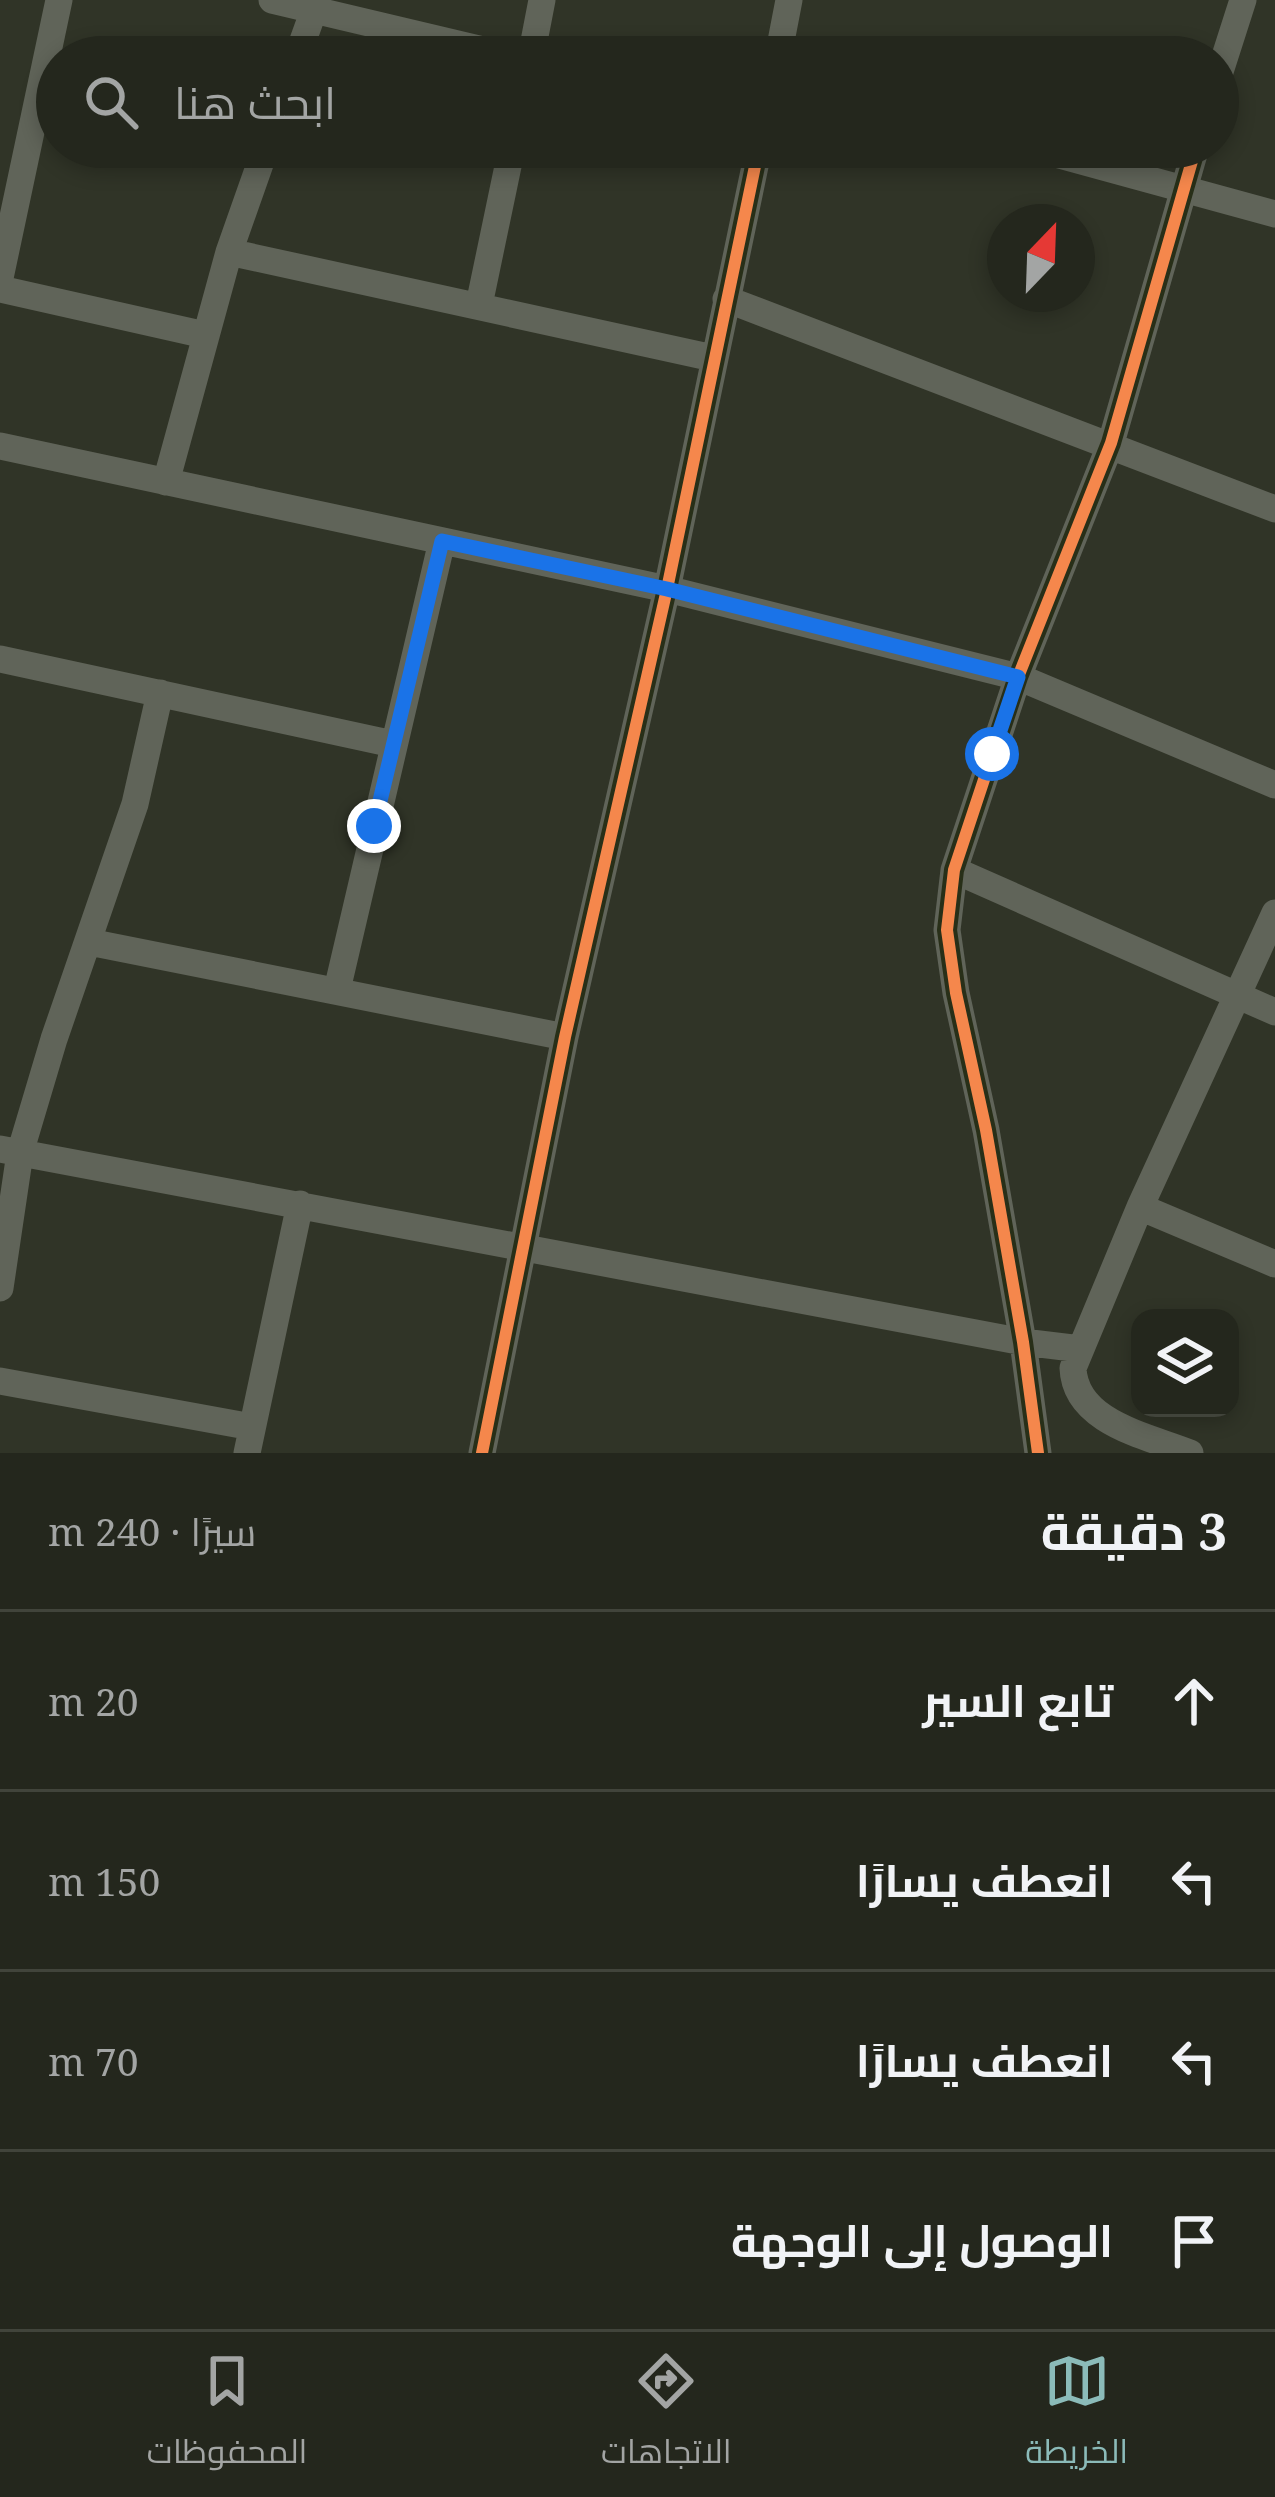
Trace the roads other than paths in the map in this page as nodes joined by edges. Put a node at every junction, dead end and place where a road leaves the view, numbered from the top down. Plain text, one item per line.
1 (58, 0) edge
2 (272, 0) edge
3 (542, 0) edge
4 (789, 0) edge
5 (1243, 0) edge
6 (314, 10) junction
7 (50, 36) edge
8 (305, 36) edge
9 (424, 36) edge
10 (535, 36) edge
11 (782, 36) edge
12 (1231, 36) edge
13 (36, 105) edge
14 (259, 168) edge
15 (508, 168) edge
16 (754, 168) edge
17 (1109, 168) edge
18 (1190, 168) edge
19 (1184, 188) junction
20 (1275, 214) edge
21 (229, 252) junction
22 (0, 278) edge
23 (0, 289) edge
24 (726, 299) junction
25 (479, 305) junction
26 (205, 335) junction
27 (713, 358) junction
28 (1111, 443) junction
29 (0, 446) edge
30 (166, 482) junction
31 (1275, 509) edge
32 (442, 541) junction
33 (667, 589) junction
34 (0, 659) edge
35 (1018, 677) junction
36 (160, 693) junction
37 (393, 744) junction
38 (1275, 785) edge
39 (954, 870) junction
40 (1275, 913) edge
41 (89, 943) junction
42 (337, 990) junction
43 (1236, 995) junction
44 (1275, 1012) edge
45 (565, 1037) junction
46 (10, 1151) edge
47 (300, 1204) junction
48 (1140, 1207) junction
49 (522, 1246) junction
50 (1275, 1264) edge
51 (0, 1288) edge
52 (1023, 1342) junction
53 (1081, 1348) junction
54 (0, 1381) edge
55 (250, 1440) edge
56 (482, 1453) edge
57 (1038, 1453) edge
58 (1190, 1453) edge

1 - 7 street
2 - 6 street
3 - 10 street
4 - 11 street
5 - 12 street
6 - 8 street
6 - 9 street
13 - 22 street
14 - 21 street
15 - 25 street
16 - 24 street
17 - 19 street
18 - 19 street
19 - 20 street
19 - 28 street
21 - 25 street
21 - 26 street
23 - 26 street
24 - 27 street
24 - 28 street
25 - 27 street
26 - 30 street
27 - 33 street
28 - 31 street
28 - 35 street
29 - 30 street
30 - 32 street
32 - 33 street
32 - 37 street
33 - 35 street
33 - 45 street
34 - 36 street
35 - 38 street
35 - 39 street
36 - 37 street
36 - 41 street
37 - 42 street
39 - 43 street
39 - 52 street
40 - 43 street
41 - 42 street
41 - 46 street
42 - 45 street
43 - 44 street
43 - 48 street
45 - 49 street
46 - 47 street
46 - 51 street
47 - 49 street
47 - 55 street
48 - 50 street
48 - 53 street
49 - 52 street
49 - 56 street
52 - 53 street
52 - 57 street
53 - 58 street
54 - 55 street

